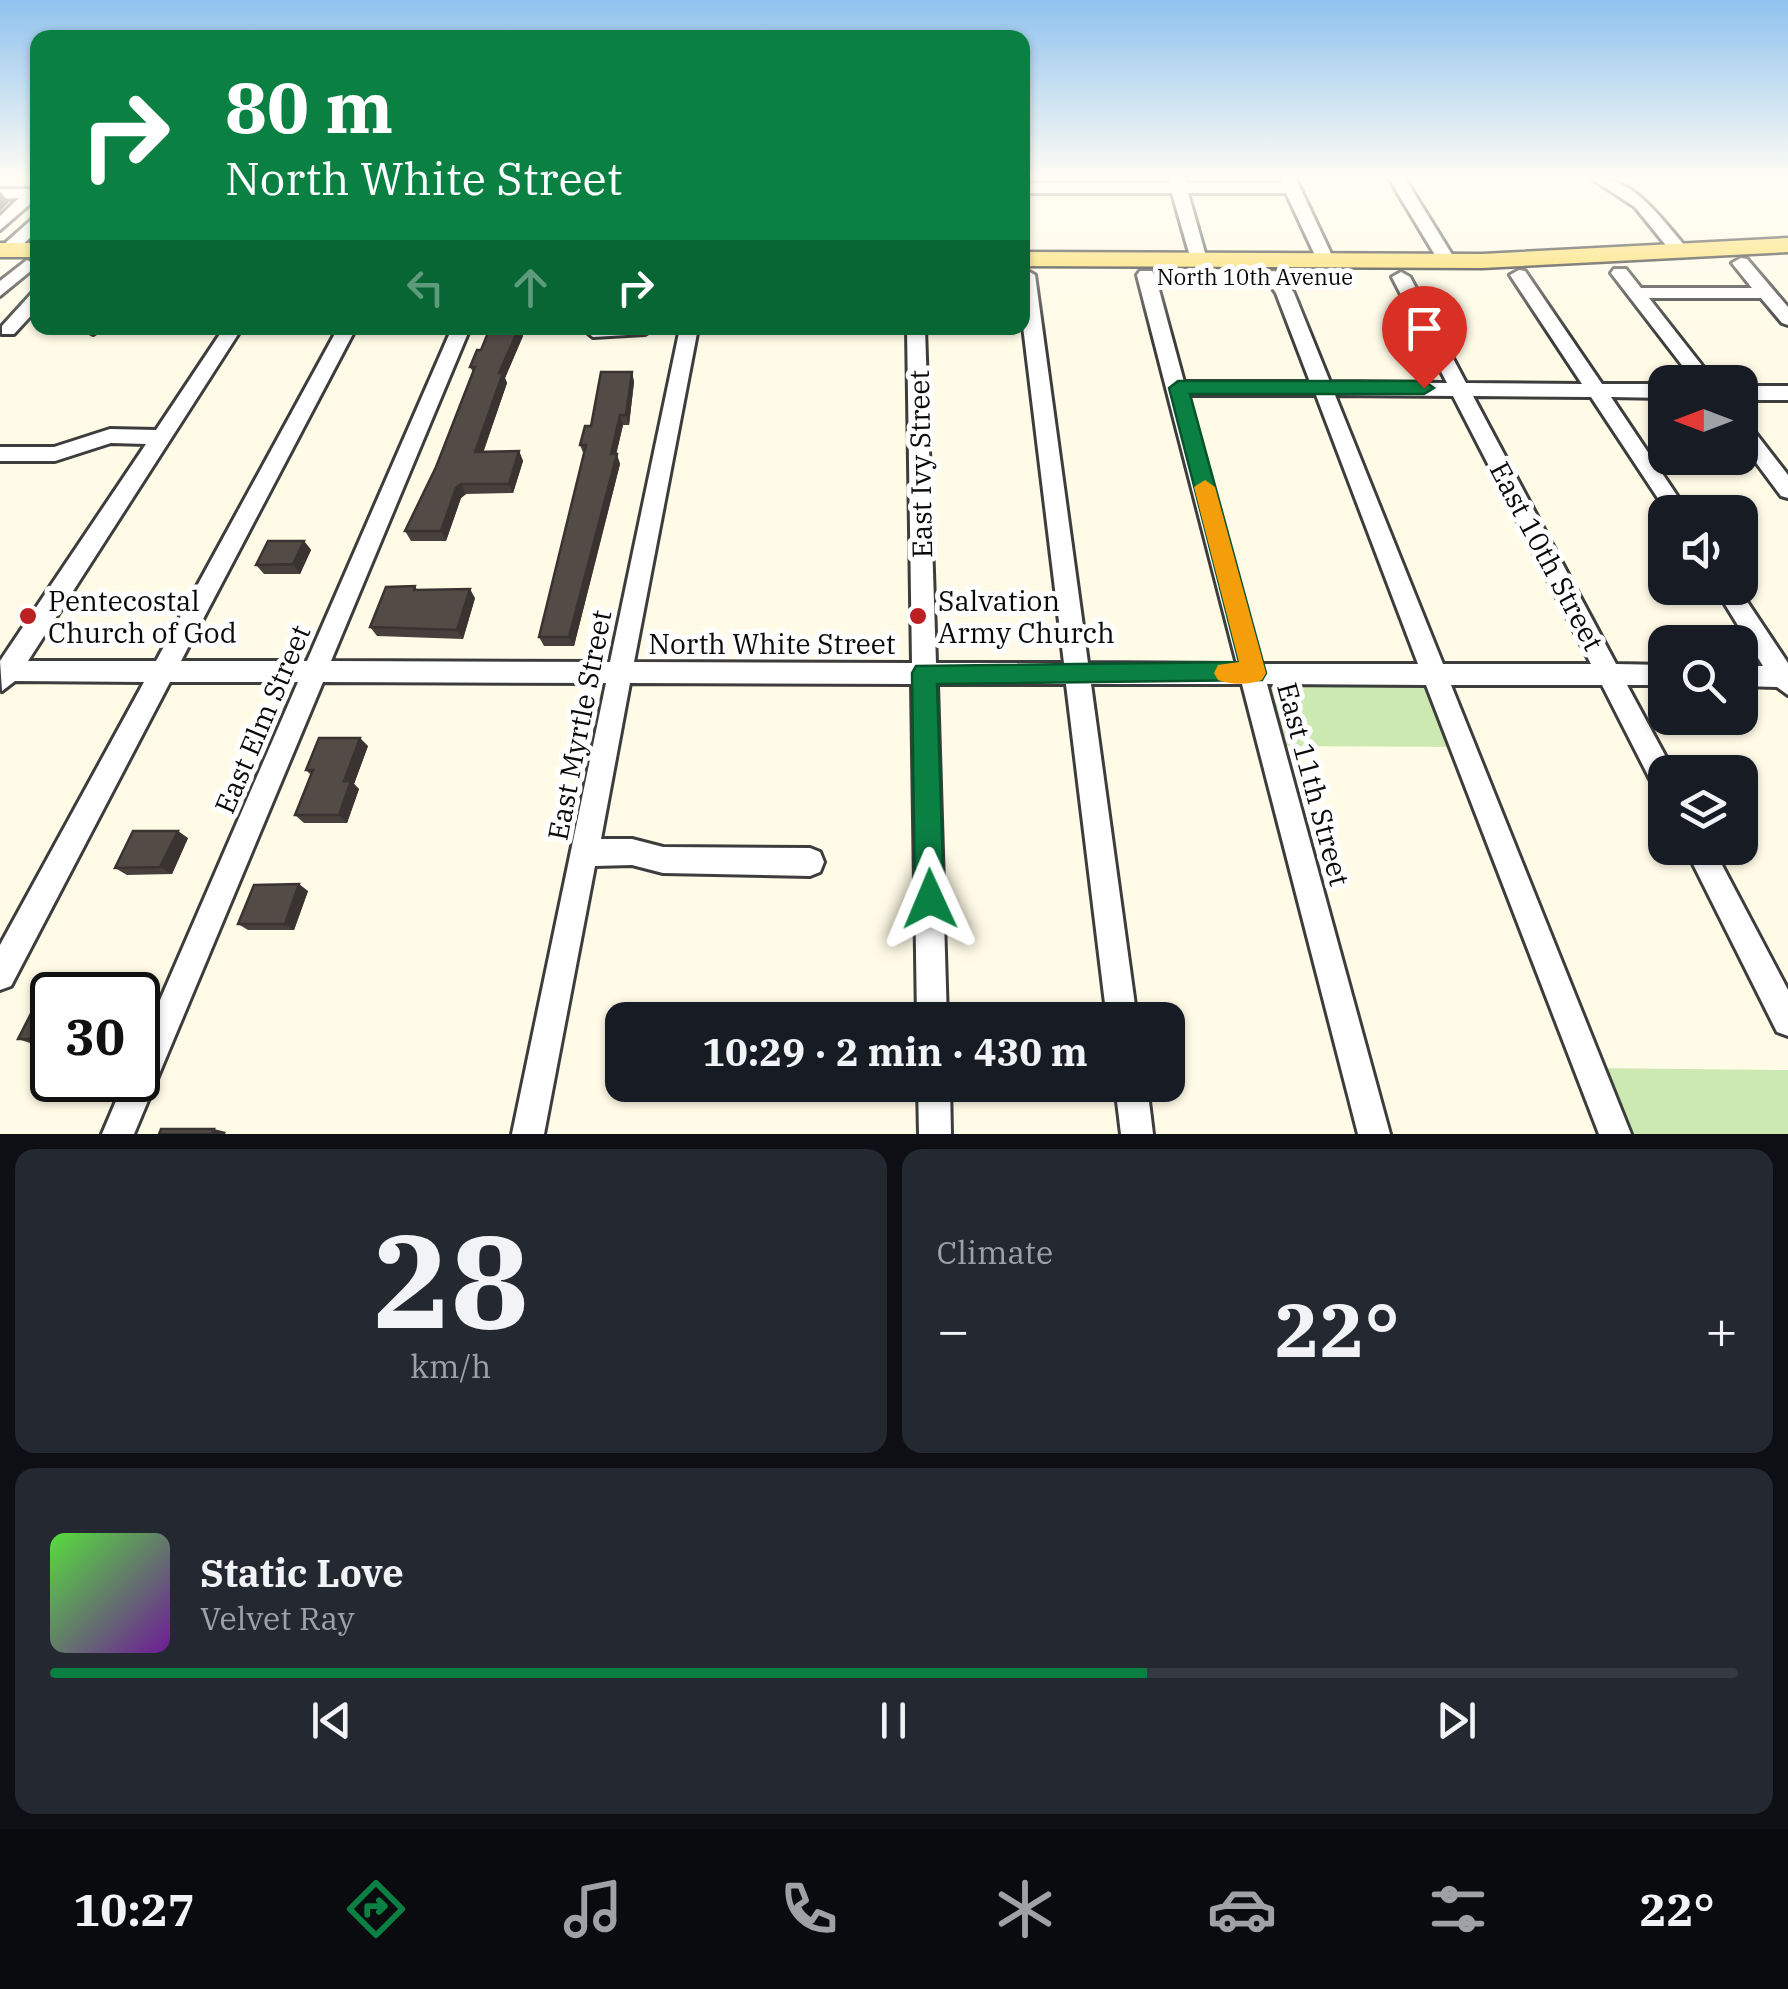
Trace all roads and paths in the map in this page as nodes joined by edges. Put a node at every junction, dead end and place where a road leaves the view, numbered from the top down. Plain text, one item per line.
1 (1191, 230) edge
2 (1312, 230) edge
3 (1428, 230) edge
4 (1662, 230) edge
5 (30, 234) edge
6 (1788, 245) edge
7 (1679, 250) junction
8 (18, 257) edge
9 (1199, 260) junction
10 (1447, 261) junction
11 (1788, 261) edge
12 (1326, 262) junction
13 (1741, 263) junction
14 (1521, 268) junction
15 (1030, 269) edge
16 (1030, 269) edge
17 (1620, 272) junction
18 (1146, 275) junction
19 (1220, 276) junction
20 (1272, 276) junction
21 (1401, 277) junction
22 (0, 291) edge
23 (1766, 293) junction
24 (1636, 294) junction
25 (30, 306) edge
26 (1030, 316) edge
27 (1788, 318) edge
28 (8, 330) dead end
29 (228, 335) edge
30 (343, 335) edge
31 (458, 335) edge
32 (688, 335) edge
33 (916, 335) edge
34 (1692, 365) edge
35 (1178, 388) junction
36 (1320, 388) junction
37 (1459, 388) junction
38 (1596, 388) junction
39 (1648, 390) edge
40 (1758, 393) edge
41 (1788, 394) edge
42 (162, 436) junction
43 (1758, 451) edge
44 (0, 454) edge
45 (1788, 490) edge
46 (1667, 495) edge
47 (1737, 605) edge
48 (163, 670) junction
49 (316, 671) junction
50 (924, 673) junction
51 (1076, 673) junction
52 (1254, 673) junction
53 (620, 674) junction
54 (1435, 674) junction
55 (3, 675) edge
56 (1610, 675) junction
57 (1648, 676) edge
58 (1758, 677) edge
59 (1786, 679) edge
60 (1651, 755) edge
61 (585, 853) junction
62 (810, 862) dead end
63 (1708, 865) edge
64 (0, 975) edge
65 (932, 1002) edge
66 (1120, 1002) edge
67 (1788, 1021) edge
68 (934, 1102) edge
69 (1133, 1102) edge
70 (118, 1134) edge
71 (528, 1134) edge
72 (935, 1134) edge
73 (1138, 1134) edge
74 (1374, 1134) edge
75 (1615, 1134) edge

1 - 9 street
2 - 12 street
3 - 10 street
4 - 7 street
5 - 8 street
6 - 7 main road, North 10th Avenue
7 - 14 main road, North 10th Avenue
8 - 22 street
9 - 12 main road, North 10th Avenue
9 - 15 main road, North 10th Avenue
10 - 12 main road, North 10th Avenue
10 - 14 main road, North 10th Avenue
11 - 13 main road, North 10th Avenue
12 - 19 main road
13 - 17 main road, North 10th Avenue
13 - 23 street
14 - 17 main road, North 10th Avenue
14 - 21 main road, North 10th Avenue
14 - 38 street
16 - 18 main road, North 10th Avenue
17 - 24 street
18 - 19 main road, North 10th Avenue
18 - 35 street, East 11th Street
19 - 20 main road, North 10th Avenue
20 - 21 main road, North 10th Avenue
20 - 36 street
21 - 37 street, East 10th Street
23 - 24 street
23 - 27 street
24 - 34 street
25 - 28 street
26 - 51 street
29 - 42 street
30 - 48 street
31 - 49 street, East Elm Street
32 - 53 street, East Myrtle Street
33 - 50 street, East Ivy Street
35 - 36 street
35 - 52 street, East 11th Street
36 - 37 street
36 - 54 street
37 - 38 street
37 - 56 street, East 10th Street
38 - 39 street
38 - 46 street
40 - 41 street
42 - 44 street
42 - 55 street
43 - 45 street
47 - 59 street
48 - 49 street, North White Street
48 - 55 street, North White Street
48 - 64 street
49 - 53 street, North White Street
49 - 70 street, East Elm Street
50 - 51 street, North White Street
50 - 53 street, North White Street
50 - 65 street, East Ivy Street
51 - 52 street, North White Street
51 - 66 street
52 - 54 street, North White Street
52 - 74 street, East 11th Street
53 - 61 street, East Myrtle Street
54 - 56 street, North White Street
54 - 75 street
56 - 57 street, North White Street
56 - 60 street, East 10th Street
58 - 59 street
61 - 62 street
61 - 71 street, East Myrtle Street
63 - 67 street
68 - 72 street
69 - 73 street

